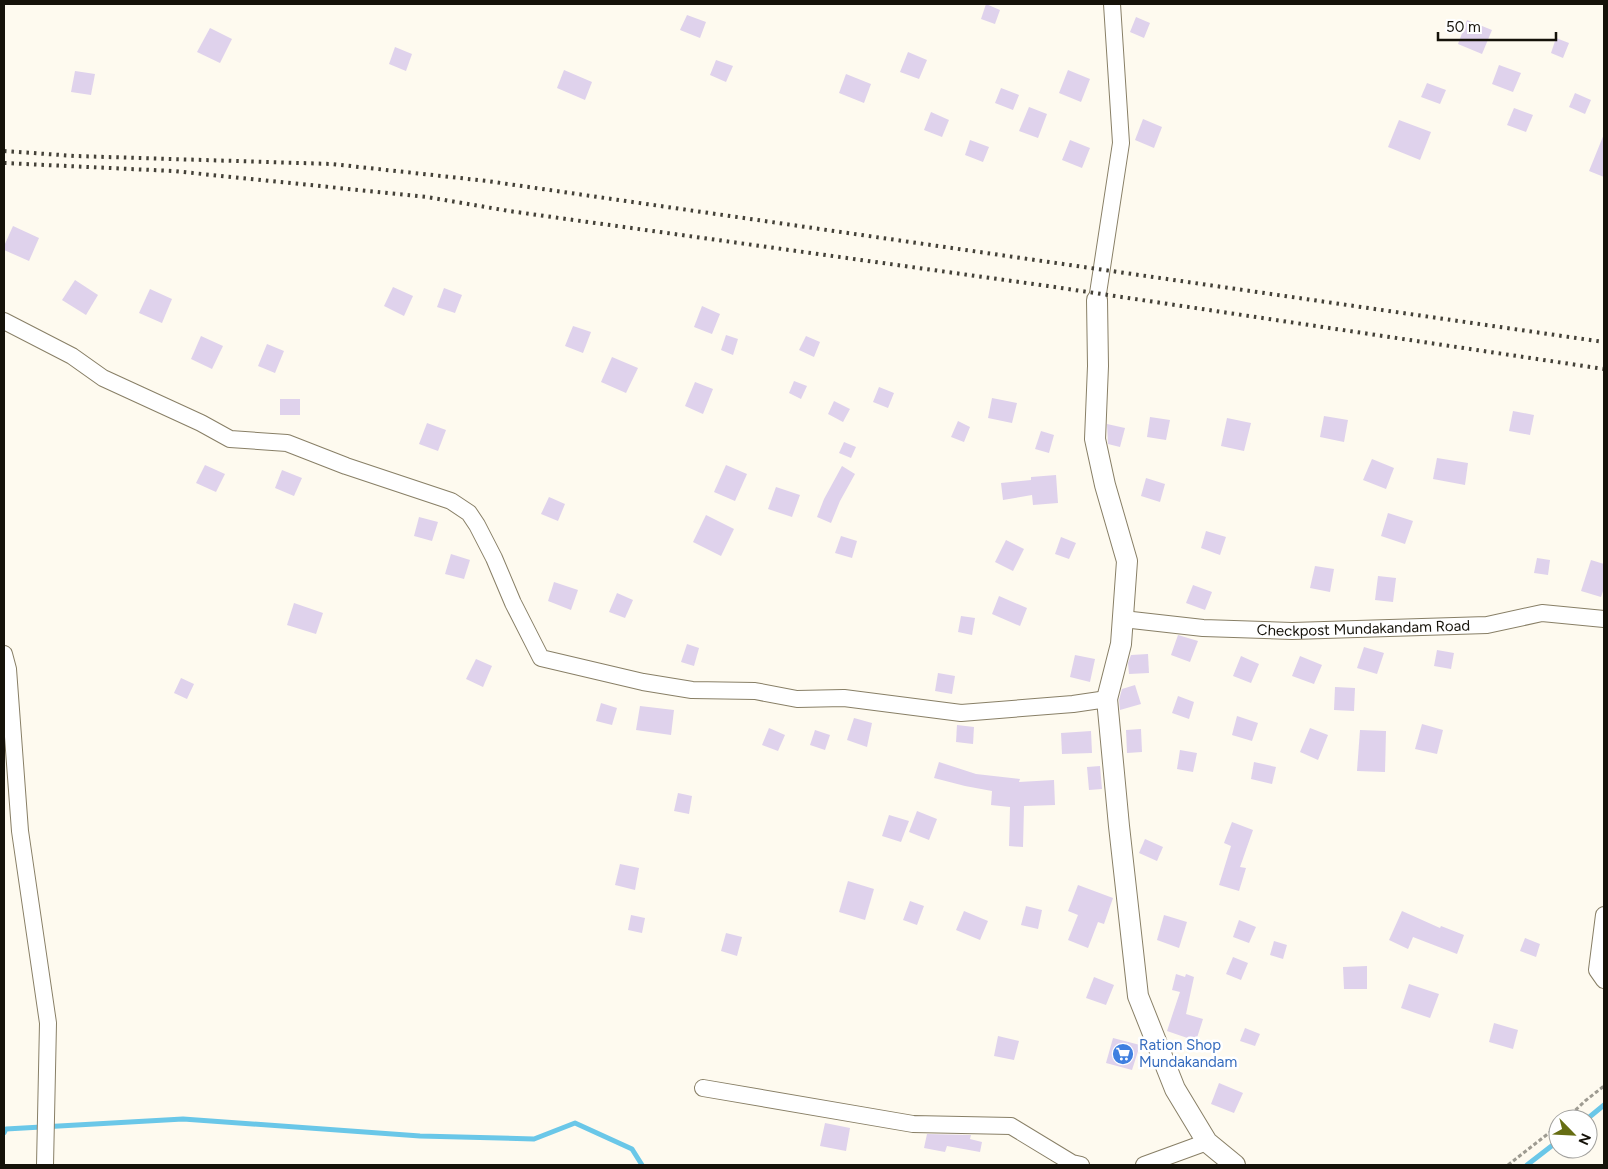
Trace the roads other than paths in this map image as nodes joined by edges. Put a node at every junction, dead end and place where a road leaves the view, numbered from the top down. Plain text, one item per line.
1 (1112, 4) edge
2 (1097, 300) joint
3 (4, 321) edge
4 (1123, 619) junction
5 (1604, 619) edge
6 (4, 654) edge
7 (1108, 699) junction
8 (1604, 915) edge
9 (1604, 980) edge
10 (703, 1088) dead end
11 (1208, 1142) junction
12 (45, 1165) edge
13 (1081, 1165) edge
14 (1144, 1165) edge
15 (1235, 1165) edge

1 - 2 street
2 - 4 street
3 - 7 street
4 - 5 street, Checkpost Mundakandam Road
4 - 7 street
6 - 12 street
7 - 11 street
8 - 9 street
10 - 13 street
11 - 14 street
11 - 15 street

